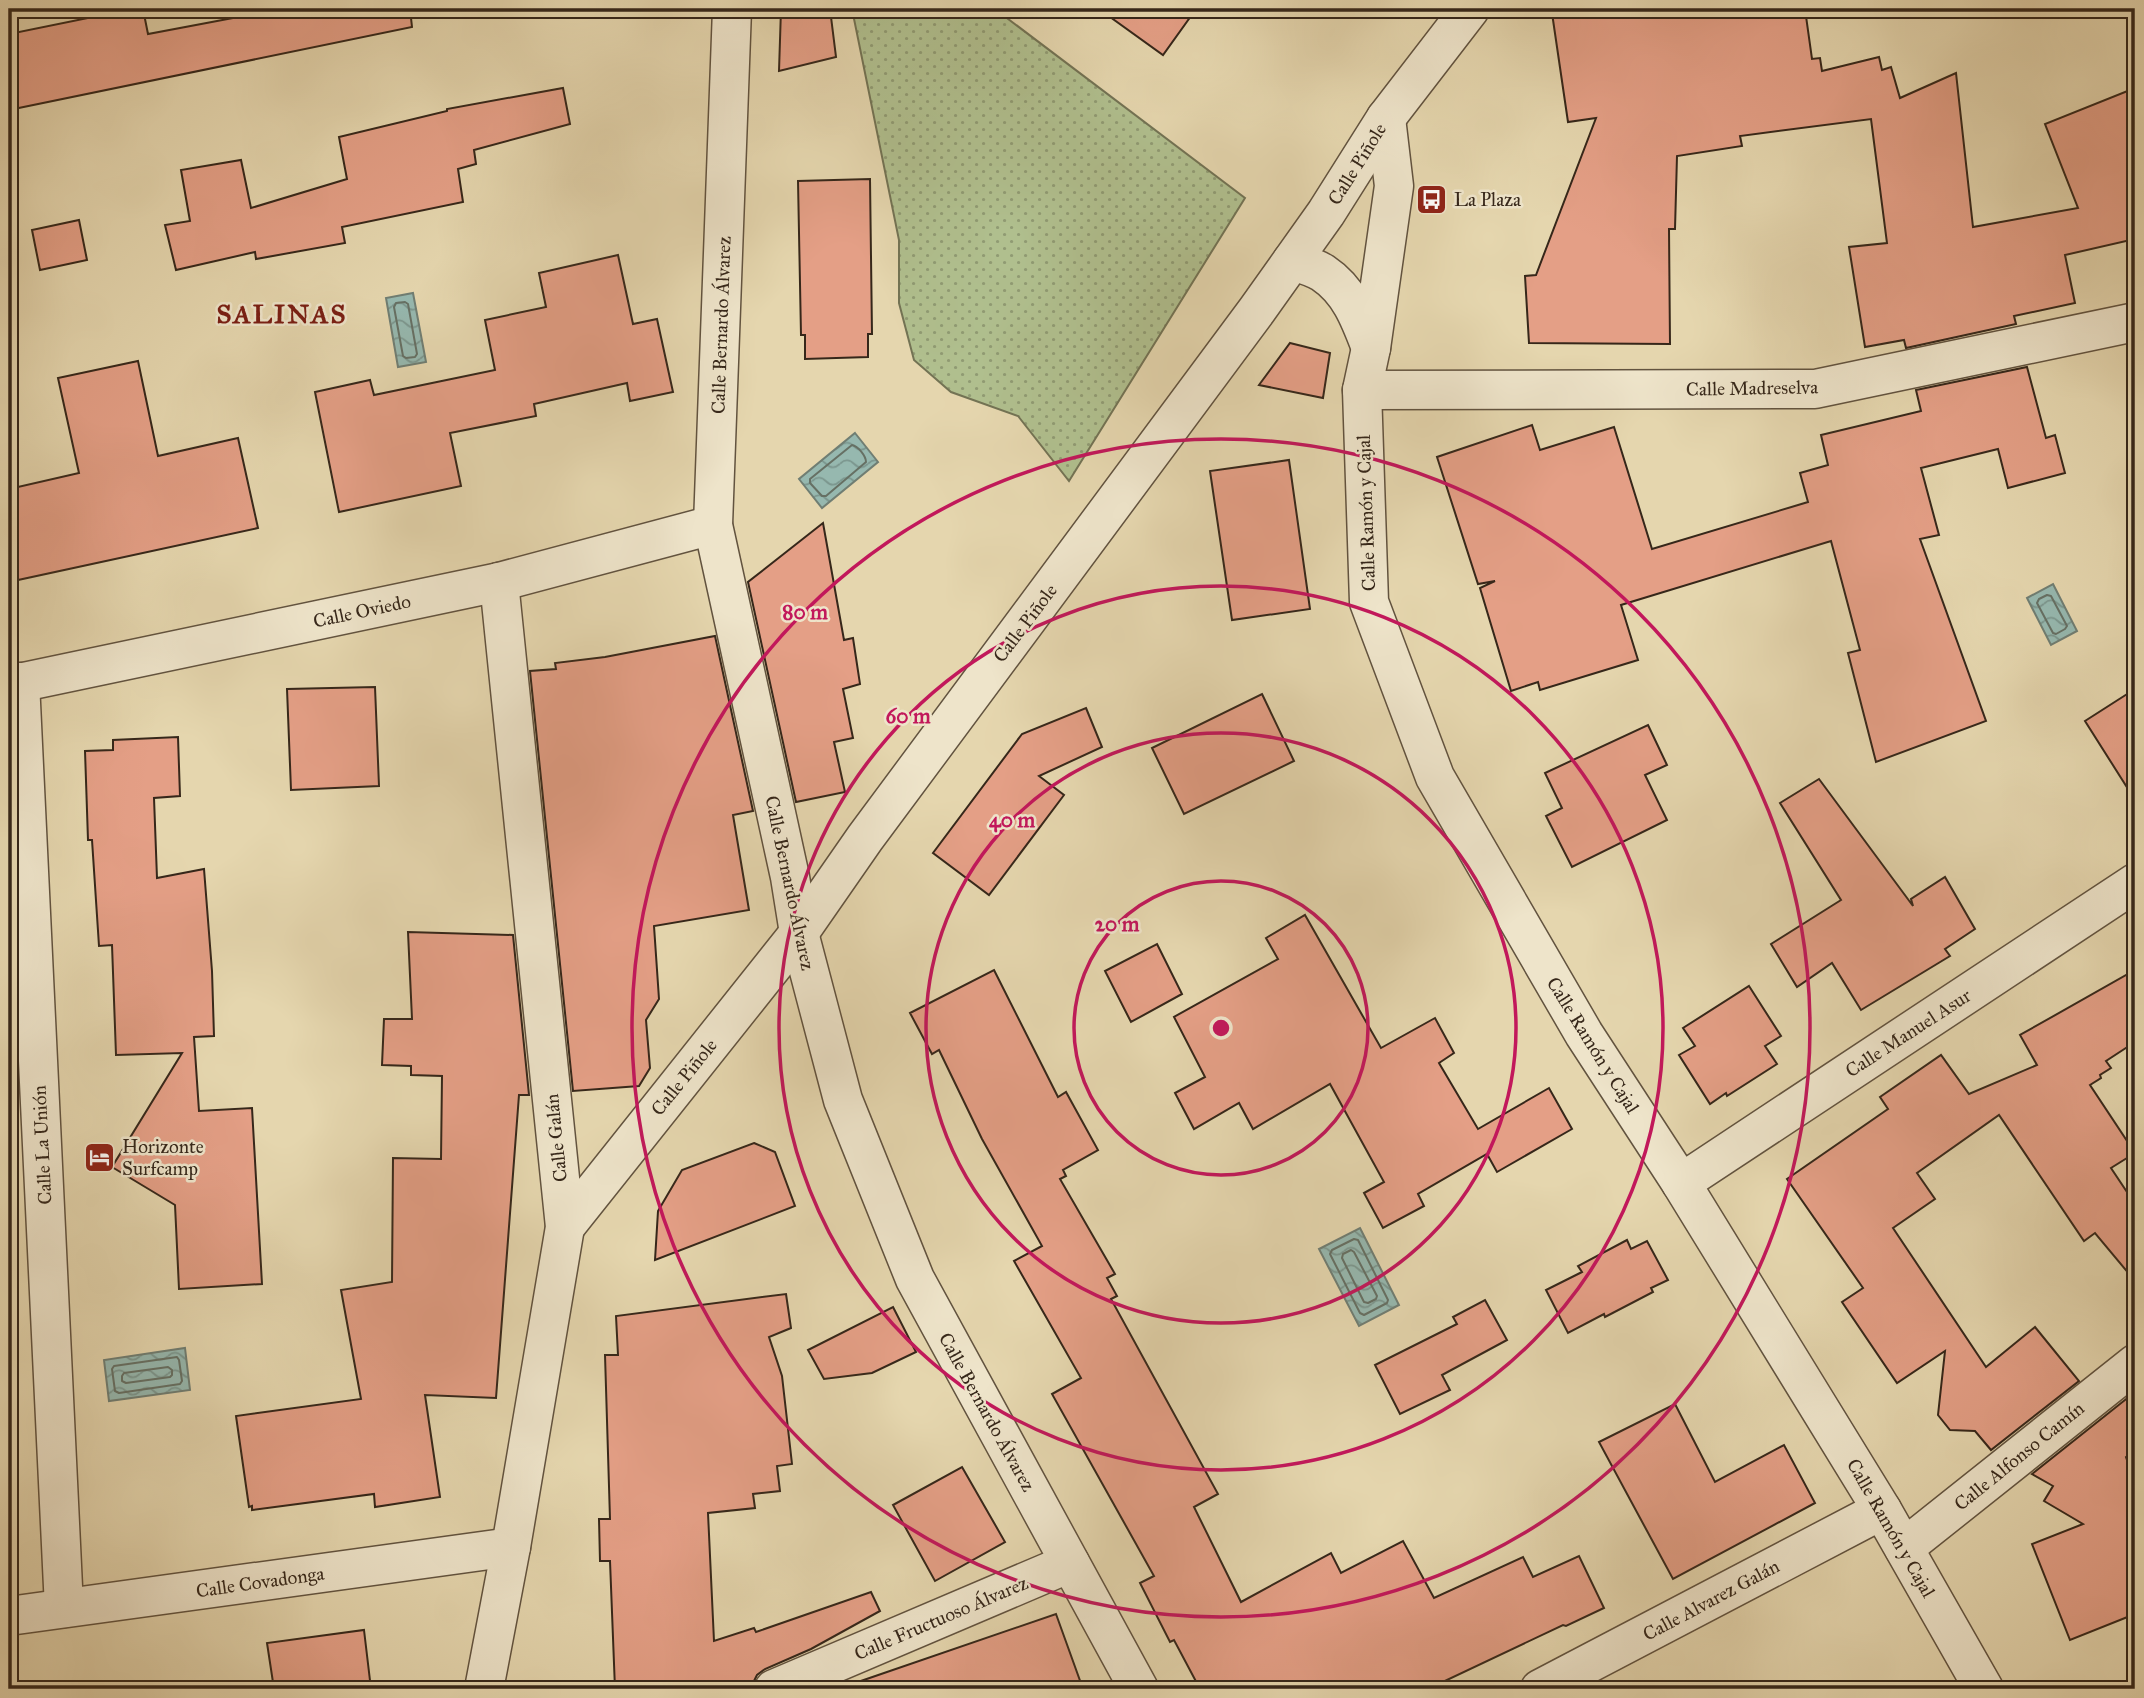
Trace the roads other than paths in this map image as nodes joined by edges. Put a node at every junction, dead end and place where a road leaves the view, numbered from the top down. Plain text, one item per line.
1 (732, 9) edge
2 (1470, 9) edge
3 (1386, 118) junction
4 (1292, 261) junction
5 (2135, 322) edge
6 (1371, 348) junction
7 (1362, 390) junction
8 (713, 525) junction
9 (499, 582) junction
10 (14, 684) edge
11 (2135, 883) edge
12 (799, 933) junction
13 (1681, 1183) junction
14 (565, 1227) junction
15 (2135, 1364) edge
16 (1882, 1510) junction
17 (511, 1547) junction
18 (1904, 1548) junction
19 (1070, 1563) junction
20 (64, 1608) junction
21 (9, 1616) edge
22 (484, 1689) edge
23 (774, 1689) edge
24 (1139, 1689) edge
25 (1540, 1689) edge
26 (1984, 1689) edge

1 - 8 street, Calle Bernardo Álvarez
2 - 3 street, Calle Piñole
3 - 4 street, Calle Piñole
3 - 6 street, Calle Ramón y Cajal
4 - 6 street
4 - 12 street, Calle Piñole
5 - 7 street, Calle Madreselva
6 - 7 street, Calle Ramón y Cajal
7 - 13 street, Calle Ramón y Cajal
8 - 9 street, Calle Oviedo
8 - 12 street, Calle Bernardo Álvarez
9 - 10 street, Calle Oviedo
9 - 14 street, Calle Galán
10 - 20 street, Calle La Unión
11 - 13 street, Calle Manuel Asur
12 - 14 street, Calle Piñole
12 - 19 street, Calle Bernardo Álvarez
13 - 16 street, Calle Ramón y Cajal
14 - 17 street, Calle Galán
15 - 18 street, Calle Alfonso Camín
16 - 18 street, Calle Ramón y Cajal
16 - 25 street, Calle Alvarez Galán
17 - 20 street, Calle Covadonga
17 - 22 street, Calle Galán
18 - 26 street, Calle Ramón y Cajal
19 - 23 street, Calle Fructuoso Álvarez
19 - 24 street, Calle Bernardo Álvarez
20 - 21 street, Calle Covadonga

